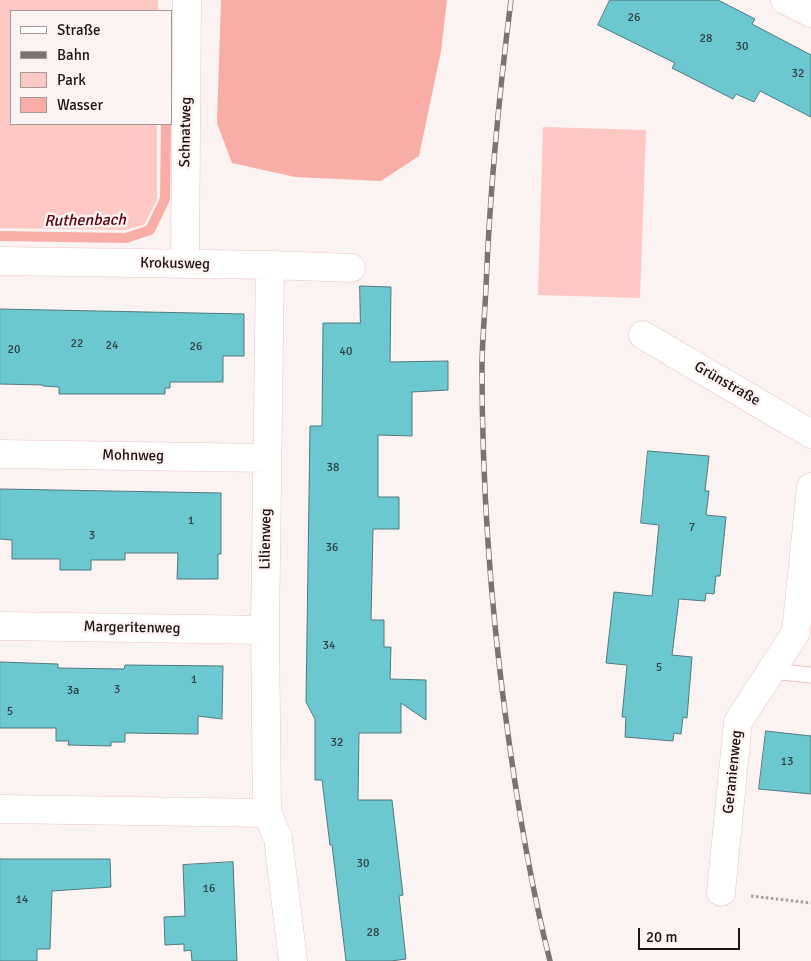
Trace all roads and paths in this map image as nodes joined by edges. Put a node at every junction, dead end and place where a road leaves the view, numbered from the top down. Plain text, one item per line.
1 (187, 0) edge
2 (785, 0) edge
3 (811, 14) edge
4 (0, 261) edge
5 (185, 264) junction
6 (270, 265) junction
7 (351, 268) dead end
8 (643, 335) dead end
9 (811, 434) edge
10 (0, 454) edge
11 (266, 458) junction
12 (811, 488) edge
13 (805, 599) edge
14 (0, 626) edge
15 (265, 630) junction
16 (770, 671) junction
17 (811, 675) edge
18 (0, 809) edge
19 (267, 812) junction
20 (720, 892) joint
21 (811, 903) edge
22 (293, 961) edge

1 - 5 street, Schnatweg
2 - 3 street
4 - 5 street, Krokusweg
5 - 6 street, Krokusweg
6 - 7 street, Krokusweg
6 - 11 street, Lilienweg
8 - 9 street, Grünstraße
10 - 11 street, Mohnweg
11 - 15 street, Lilienweg
12 - 13 street, Geranienweg
13 - 16 street, Geranienweg
14 - 15 street, Margeritenweg
15 - 19 street, Lilienweg
16 - 17 lane
16 - 20 street, Geranienweg
18 - 19 street
19 - 22 street, Lilienweg
20 - 21 path

